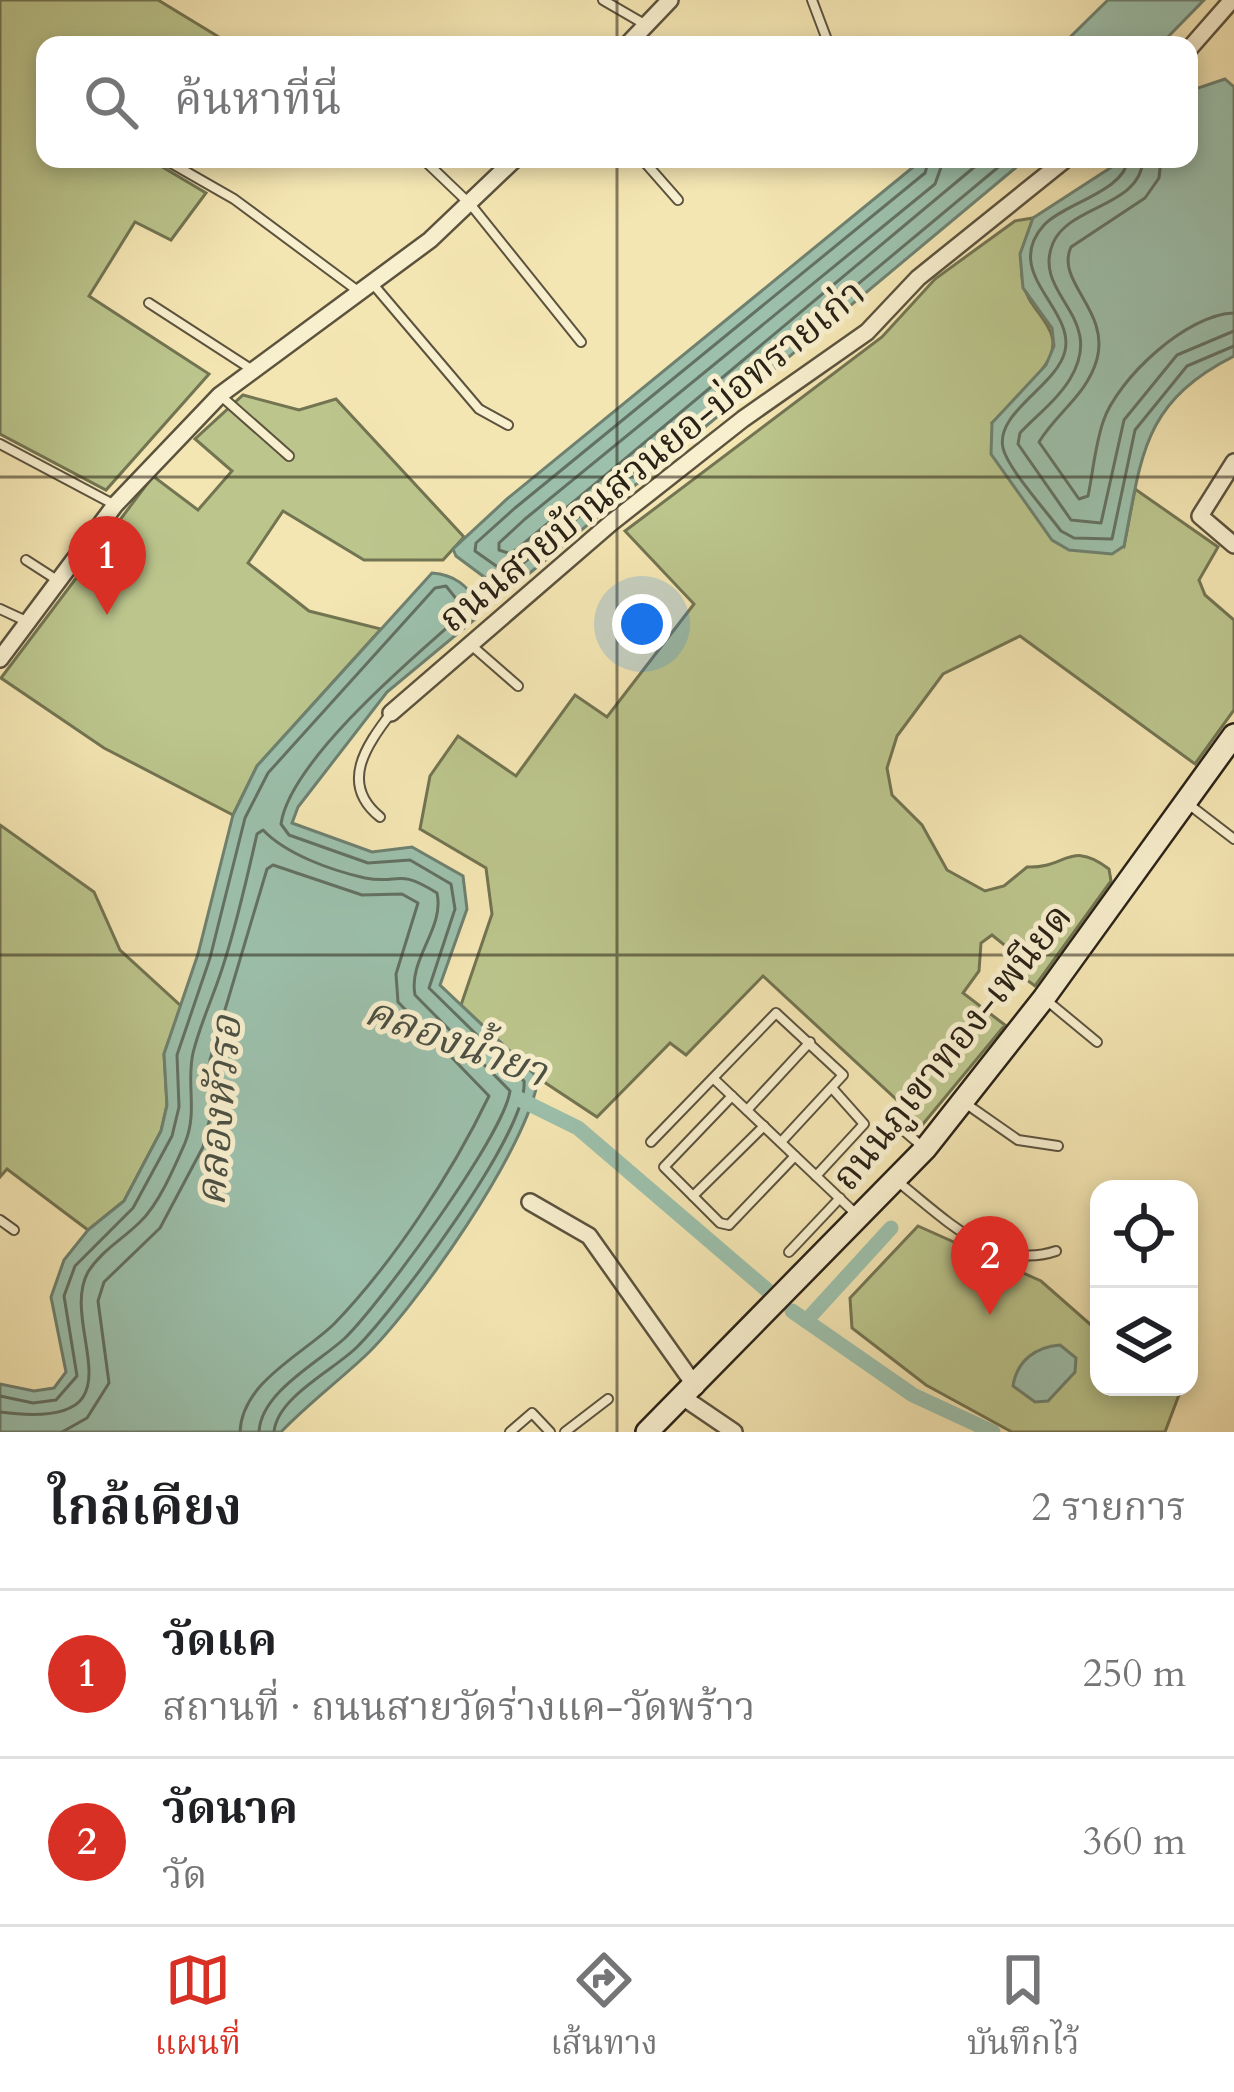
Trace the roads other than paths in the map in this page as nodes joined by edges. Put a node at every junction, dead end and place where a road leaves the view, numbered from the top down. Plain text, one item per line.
1 (603, 0) edge
2 (670, 0) edge
3 (812, 0) edge
4 (1232, 0) edge
5 (646, 26) junction
6 (636, 36) edge
7 (826, 36) edge
8 (1198, 39) edge
9 (180, 168) edge
10 (432, 168) edge
11 (506, 168) edge
12 (650, 168) edge
13 (1055, 168) edge
14 (678, 200) dead end
15 (471, 205) junction
16 (364, 286) junction
17 (149, 303) dead end
18 (581, 342) dead end
19 (251, 369) junction
20 (220, 395) junction
21 (508, 425) dead end
22 (0, 444) edge
23 (289, 456) dead end
24 (1234, 462) edge
25 (115, 505) junction
26 (1234, 544) edge
27 (26, 560) dead end
28 (58, 580) junction
29 (0, 609) edge
30 (27, 622) junction
31 (470, 644) junction
32 (0, 659) edge
33 (518, 686) dead end
34 (391, 713) joint
35 (1234, 735) edge
36 (1186, 802) junction
37 (380, 817) dead end
38 (1234, 838) edge
39 (1044, 998) junction
40 (810, 1042) junction
41 (1097, 1042) dead end
42 (714, 1079) junction
43 (832, 1088) junction
44 (732, 1096) junction
45 (964, 1102) junction
46 (747, 1110) junction
47 (896, 1124) dead end
48 (764, 1126) junction
49 (651, 1142) dead end
50 (781, 1142) junction
51 (1058, 1146) dead end
52 (925, 1148) junction
53 (795, 1156) junction
54 (816, 1176) junction
55 (896, 1180) junction
56 (693, 1196) junction
57 (839, 1198) junction
58 (530, 1202) dead end
59 (861, 1218) junction
60 (0, 1220) edge
61 (14, 1230) dead end
62 (1056, 1251) dead end
63 (789, 1252) dead end
64 (690, 1392) junction
65 (608, 1399) dead end
66 (510, 1432) edge
67 (550, 1432) edge
68 (565, 1432) edge
69 (647, 1432) edge
70 (734, 1432) edge

1 - 5 lane
2 - 5 street
3 - 7 lane
4 - 8 street
5 - 6 street
9 - 16 lane
10 - 15 lane
11 - 15 street
12 - 14 lane
13 - 31 street, ถนนสายบ้านสวนยอ-บ่อทรายเก่า
15 - 16 street
15 - 18 lane
16 - 19 street
16 - 21 lane
17 - 19 lane
19 - 20 street
20 - 23 lane
20 - 25 street
22 - 25 lane
24 - 26 street
25 - 28 street
27 - 28 lane
28 - 30 street
29 - 30 lane
30 - 32 street
31 - 33 lane
31 - 34 street, ถนนสายบ้านสวนยอ-บ่อทรายเก่า
34 - 37 lane
35 - 36 main road, ถนนภูเขาทอง-เพนียด
36 - 38 lane
36 - 39 main road, ถนนภูเขาทอง-เพนียด
39 - 41 lane
39 - 45 main road, ถนนภูเขาทอง-เพนียด
40 - 42 lane
40 - 43 lane
40 - 46 lane
42 - 44 lane
42 - 49 lane
43 - 50 lane
43 - 54 lane
44 - 46 lane
44 - 56 lane
45 - 51 lane
45 - 52 main road, ถนนภูเขาทอง-เพนียด
46 - 48 lane
47 - 52 lane
48 - 50 lane
48 - 56 lane
50 - 53 lane
52 - 55 main road, ถนนภูเขาทอง-เพนียด
53 - 54 lane
53 - 56 lane
54 - 57 lane
55 - 59 main road, ถนนภูเขาทอง-เพนียด
55 - 62 lane
57 - 59 lane
57 - 63 lane
58 - 64 street
59 - 64 main road, ถนนภูเขาทอง-เพนียด
60 - 61 lane
64 - 69 main road, ถนนภูเขาทอง-เพนียด
64 - 70 street
65 - 68 lane
66 - 67 lane

